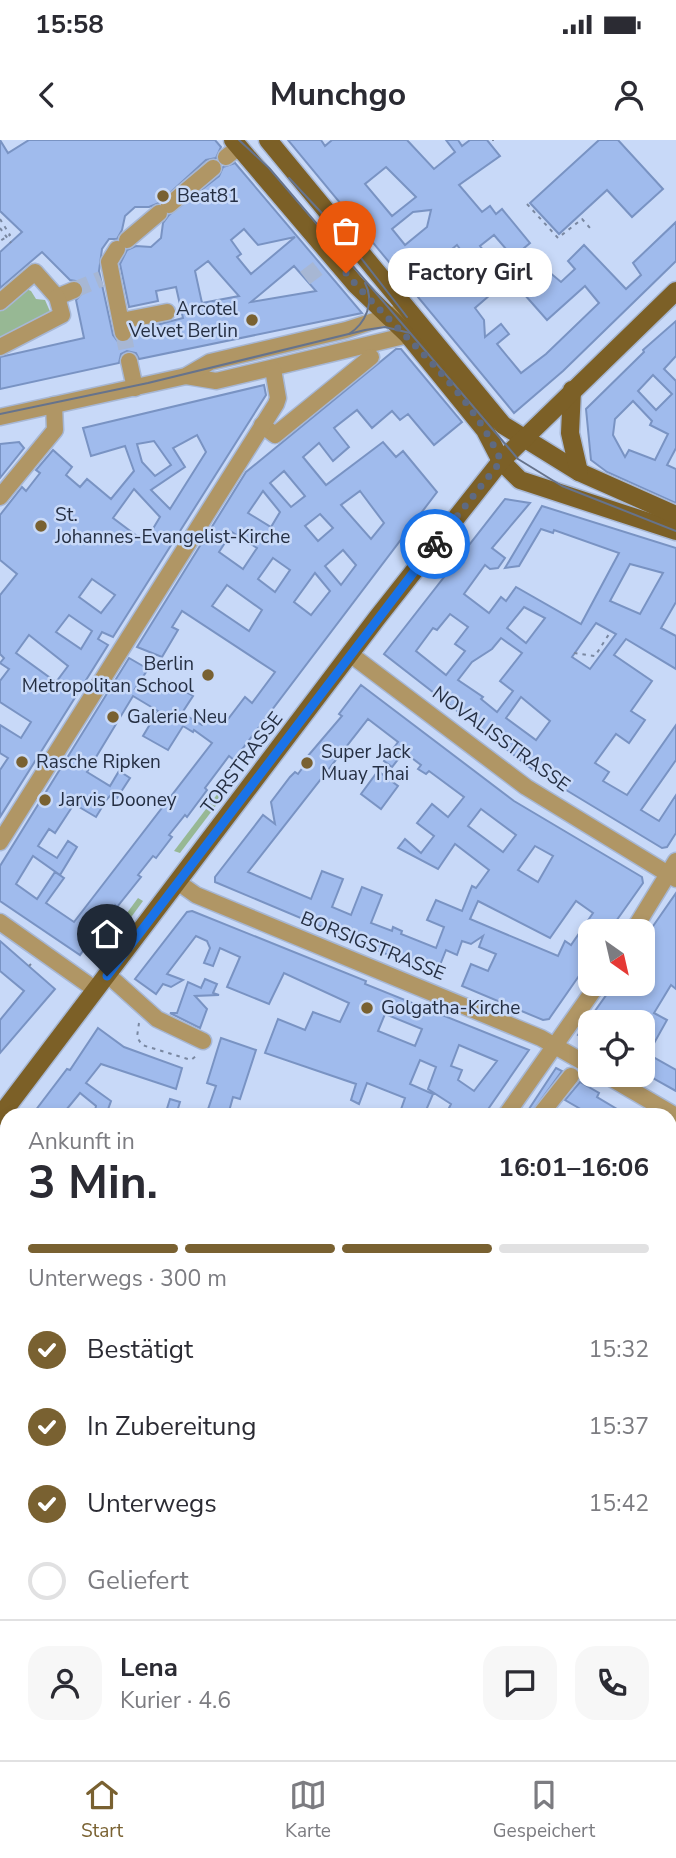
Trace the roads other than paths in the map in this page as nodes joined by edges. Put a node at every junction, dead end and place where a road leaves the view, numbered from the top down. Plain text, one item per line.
1 (268, 140) edge
2 (233, 148) edge
3 (213, 168) dead end
4 (74, 290) tunnel mouth
5 (676, 290) edge
6 (57, 297) junction
7 (0, 302) edge
8 (167, 312) dead end
9 (386, 315) junction
10 (413, 323) junction
11 (0, 347) edge
12 (371, 357) dead end
13 (130, 363) tunnel mouth
14 (273, 369) junction
15 (186, 376) junction
16 (135, 388) junction
17 (572, 390) junction
18 (54, 405) junction
19 (0, 417) edge
20 (262, 425) junction
21 (522, 439) junction
22 (501, 461) junction
23 (579, 472) junction
24 (0, 497) edge
25 (676, 516) edge
26 (676, 531) edge
27 (350, 654) junction
28 (0, 842) edge
29 (674, 871) edge
30 (179, 883) junction
31 (641, 919) edge
32 (0, 922) edge
33 (108, 975) junction
34 (96, 989) junction
35 (589, 996) edge
36 (554, 1046) junction
37 (200, 1049) road end
38 (578, 1059) edge
39 (571, 1076) dead end
40 (626, 1087) edge
41 (6, 1108) edge
42 (511, 1108) edge
43 (546, 1108) edge
44 (662, 1108) edge

1 - 10 main road
2 - 9 main road
3 - 8 street
4 - 6 street
5 - 17 main road, TORSTRASSE
6 - 7 street
6 - 11 street
9 - 10 main road
9 - 15 street
10 - 14 street
10 - 21 main road
10 - 22 main road
12 - 20 street
13 - 16 street
14 - 15 street
14 - 20 street
15 - 16 street
16 - 18 street
17 - 21 main road, TORSTRASSE
17 - 23 main road
18 - 19 street
18 - 24 street
20 - 28 street
21 - 22 main road, TORSTRASSE
21 - 23 main road
22 - 26 main road
22 - 27 main road, TORSTRASSE
23 - 25 main road
27 - 29 street, NOVALISSTRASSE
27 - 30 main road, TORSTRASSE
29 - 31 street
30 - 33 main road, TORSTRASSE
30 - 36 street, BORSIGSTRASSE
32 - 34 street
33 - 34 main road, TORSTRASSE
33 - 37 street
34 - 41 main road, TORSTRASSE
35 - 36 street
36 - 38 street, BORSIGSTRASSE
36 - 42 street
39 - 43 street
40 - 44 street

